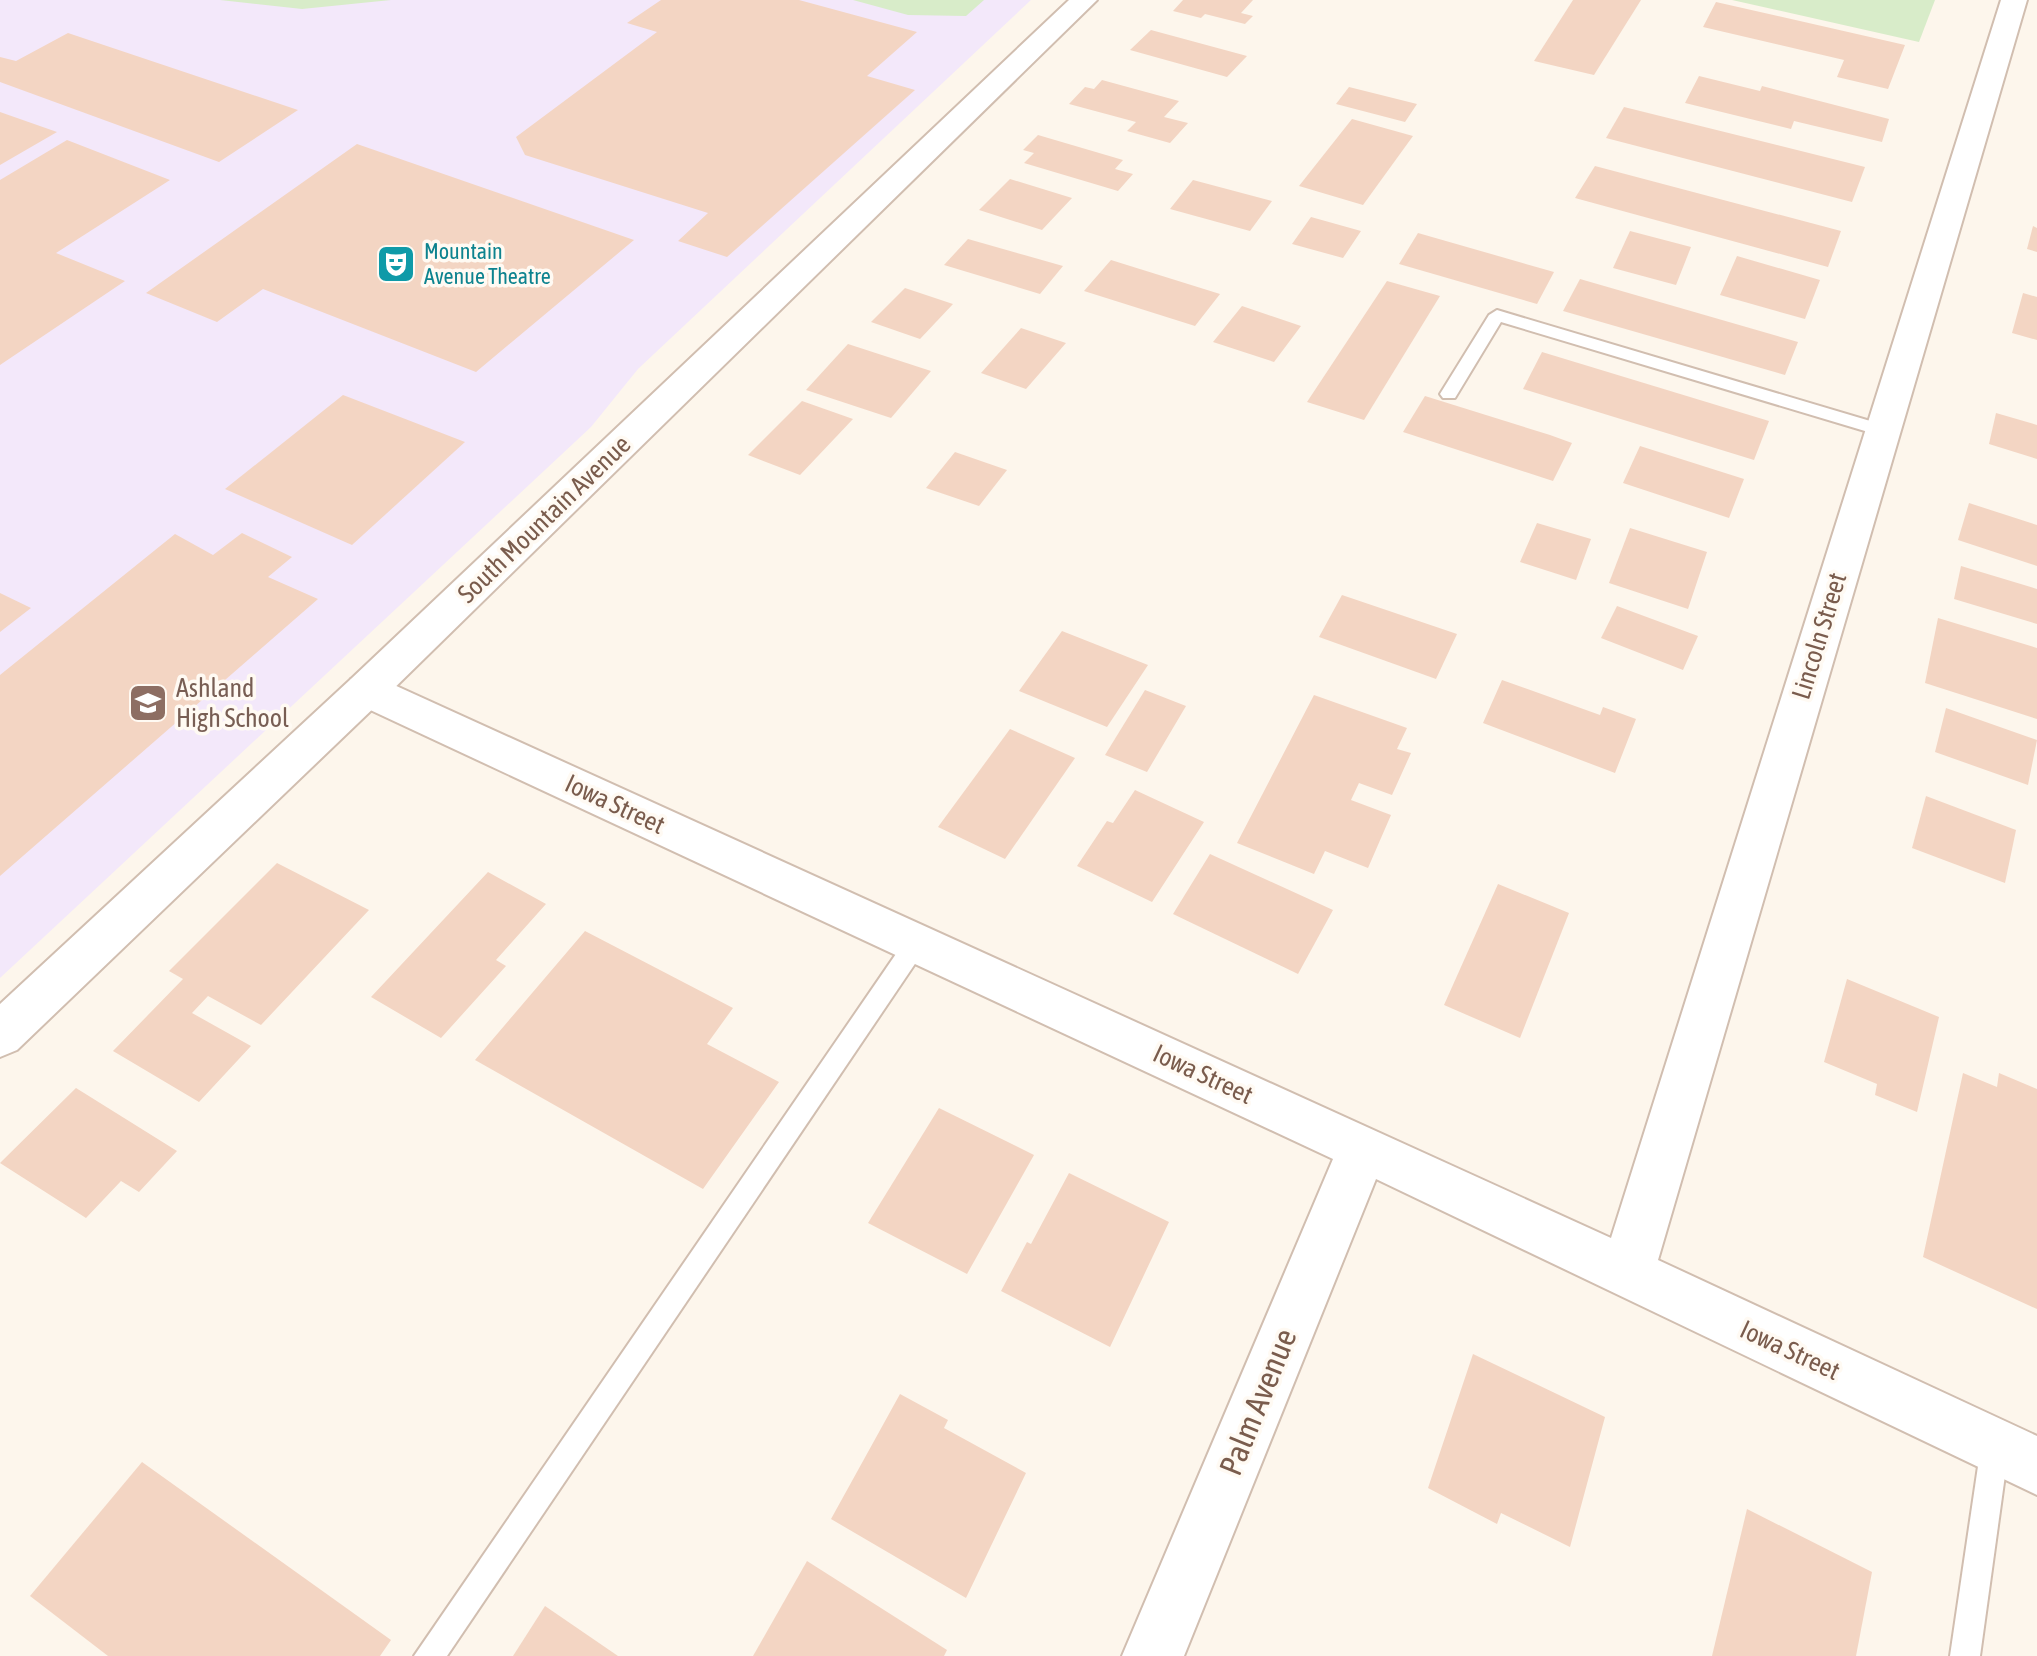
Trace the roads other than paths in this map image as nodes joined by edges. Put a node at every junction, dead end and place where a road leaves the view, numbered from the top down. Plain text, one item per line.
1 (1084, 0) edge
2 (2014, 0) edge
3 (1449, 394) dead end
4 (1881, 430) junction
5 (366, 690) junction
6 (917, 942) junction
7 (0, 1035) edge
8 (1363, 1148) junction
9 (1627, 1273) junction
10 (2016, 1456) edge
11 (429, 1656) edge
12 (1153, 1656) edge
13 (1965, 1656) edge

1 - 5 street, South Mountain Avenue
2 - 4 street, Lincoln Street
3 - 4 lane
4 - 9 street, Lincoln Street
5 - 6 street, Iowa Street
5 - 7 street, South Mountain Avenue
6 - 8 street, Iowa Street
6 - 11 lane
8 - 9 street, Iowa Street
8 - 12 street, Palm Avenue
9 - 10 street, Iowa Street
10 - 13 lane

